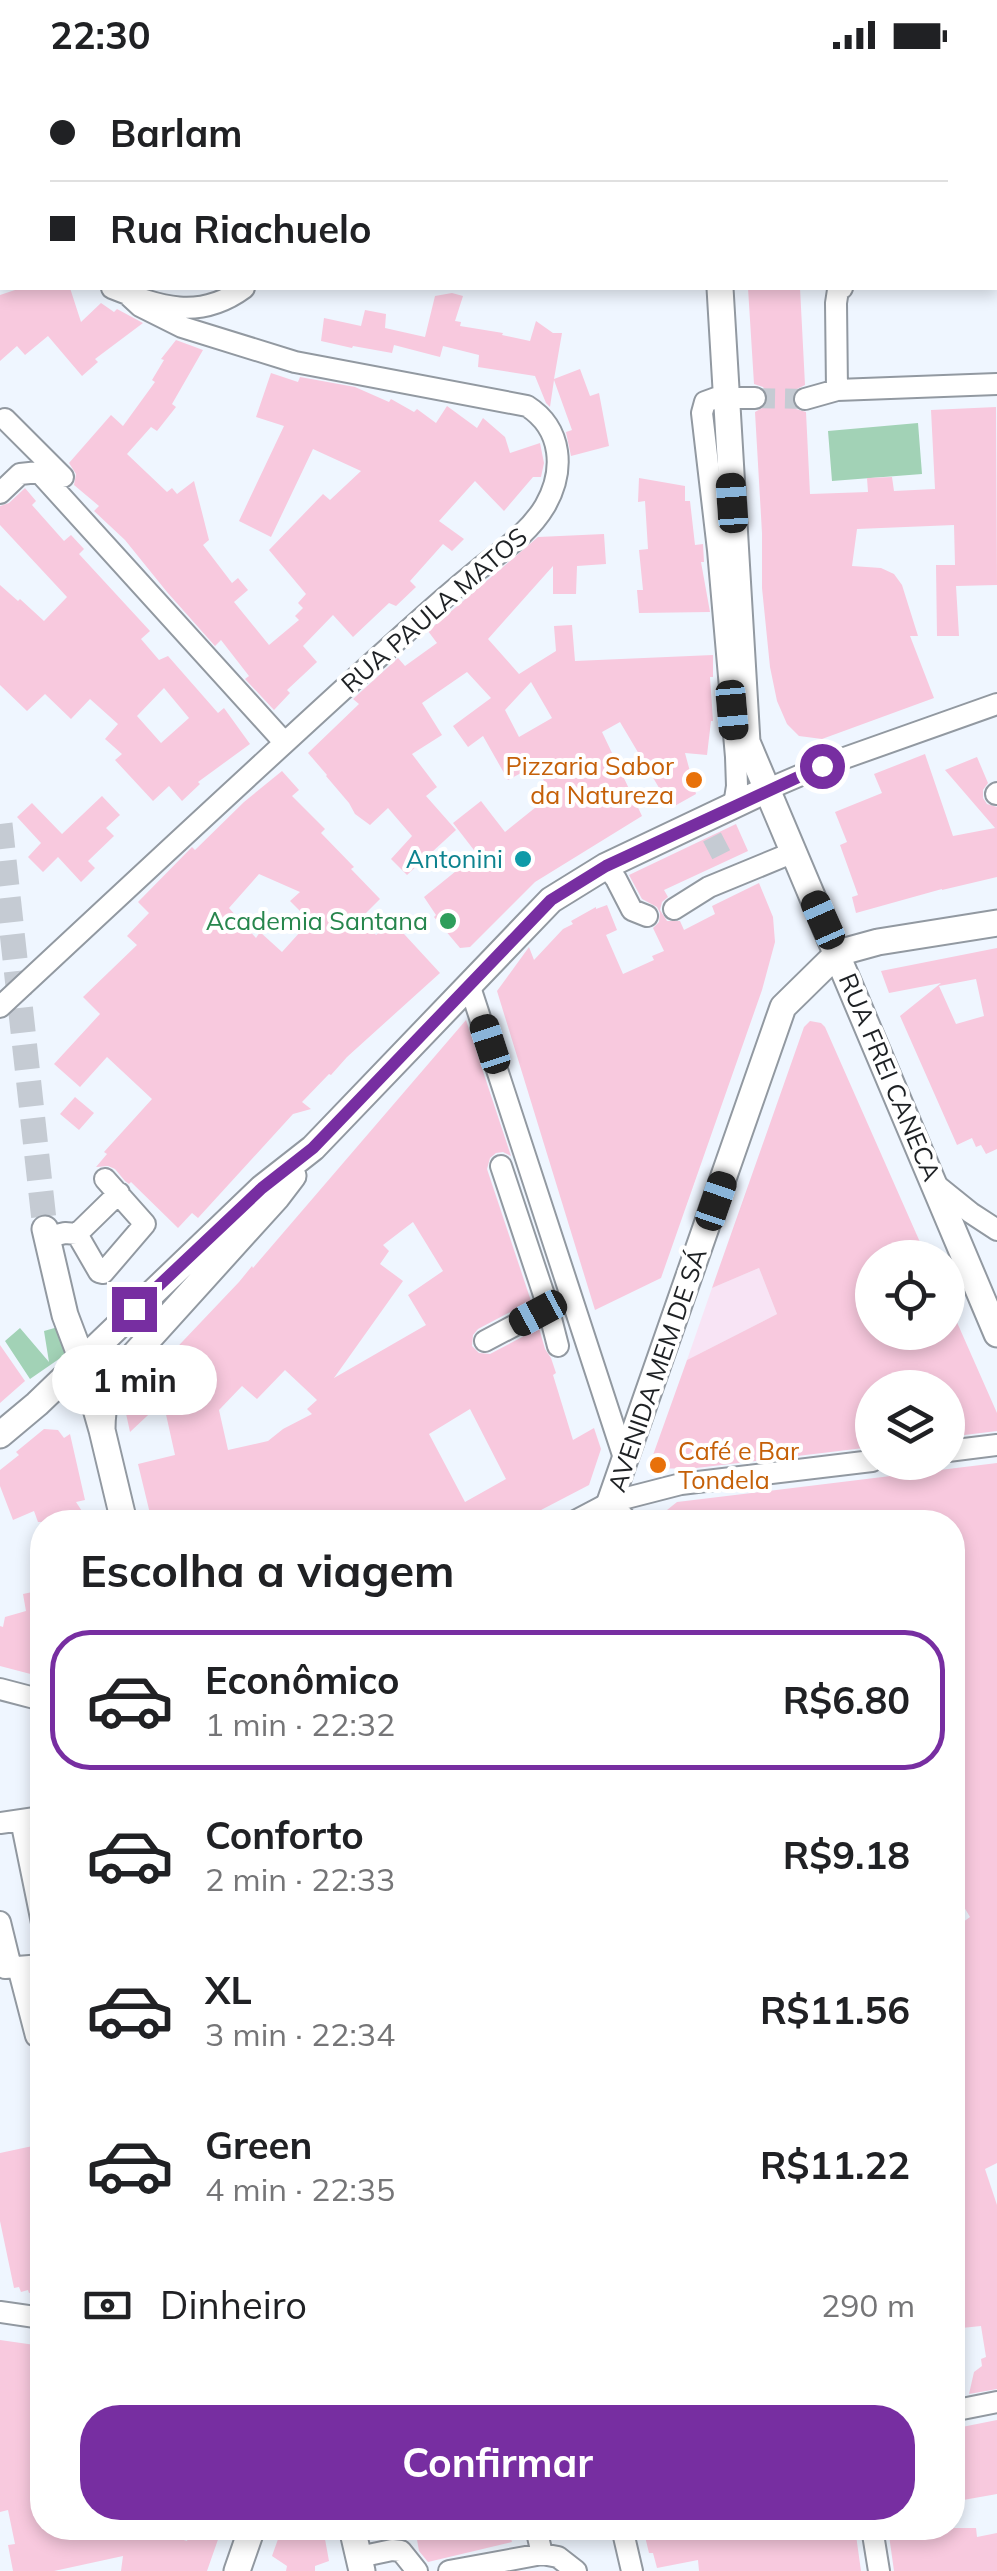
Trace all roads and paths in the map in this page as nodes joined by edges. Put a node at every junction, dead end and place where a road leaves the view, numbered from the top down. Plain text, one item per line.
1 (241, 290) edge
2 (720, 290) edge
3 (838, 290) edge
4 (120, 291) edge
5 (218, 304) junction
6 (214, 335) junction
7 (997, 384) edge
8 (837, 390) junction
9 (726, 397) junction
10 (754, 398) tunnel mouth
11 (805, 399) tunnel mouth
12 (5, 419) dead end
13 (0, 493) edge
14 (85, 521) junction
15 (997, 704) edge
16 (284, 742) junction
17 (766, 790) junction
18 (734, 805) junction
19 (794, 852) junction
20 (606, 866) junction
21 (674, 909) dead end
22 (647, 916) dead end
23 (997, 923) edge
24 (838, 953) junction
25 (470, 984) junction
26 (0, 1007) edge
27 (313, 1148) junction
28 (501, 1166) dead end
29 (935, 1184) junction
30 (536, 1186) junction
31 (512, 1197) junction
32 (997, 1230) edge
33 (46, 1233) joint
34 (77, 1234) junction
35 (572, 1295) junction
36 (548, 1307) junction
37 (997, 1334) edge
38 (485, 1341) dead end
39 (558, 1346) dead end
40 (82, 1360) junction
41 (102, 1430) junction
42 (0, 1434) edge
43 (997, 1445) edge
44 (965, 1449) edge
45 (625, 1461) junction
46 (855, 1462) edge
47 (121, 1510) edge
48 (608, 1510) edge
49 (612, 1510) edge
50 (0, 1688) edge
51 (30, 1697) edge
52 (21, 1820) edge
53 (30, 1845) edge
54 (0, 1922) edge
55 (10, 1968) edge
56 (30, 2020) edge
57 (0, 2312) edge
58 (30, 2316) edge
59 (997, 2402) edge
60 (965, 2408) edge
61 (248, 2540) edge
62 (539, 2540) edge
63 (625, 2540) edge
64 (874, 2540) edge
65 (542, 2554) junction
66 (361, 2564) edge
67 (237, 2571) edge
68 (417, 2571) edge
69 (449, 2571) edge
70 (576, 2571) edge
71 (632, 2571) edge
72 (879, 2571) edge

1 - 5 street
2 - 9 main road, RUA FREI CANECA
3 - 8 street
4 - 5 street
4 - 6 street, RUA PAULA MATOS
5 - 6 street
6 - 16 street, RUA PAULA MATOS
7 - 8 street
8 - 11 street
9 - 10 street
9 - 17 main road, RUA FREI CANECA
9 - 18 street
12 - 14 street
13 - 14 street
14 - 16 street
15 - 17 street
16 - 26 street, RUA PAULA MATOS
17 - 18 main road
17 - 19 main road, RUA FREI CANECA
18 - 20 main road
19 - 21 street
19 - 24 main road, RUA FREI CANECA
20 - 22 street
20 - 25 main road
23 - 24 main road
24 - 29 main road, RUA FREI CANECA
24 - 45 main road, AVENIDA MEM DE SÁ
25 - 27 main road
25 - 30 street
27 - 40 main road
27 - 41 main road
28 - 31 street
29 - 32 street
29 - 37 main road, RUA FREI CANECA
30 - 31 street
30 - 35 street
31 - 36 street
33 - 34 street
33 - 40 main road
34 - 34 street
35 - 36 street
35 - 45 street
36 - 38 street
36 - 39 street
40 - 41 main road
40 - 42 main road
41 - 47 main road
43 - 44 street
45 - 48 main road, AVENIDA MEM DE SÁ
46 - 49 street
50 - 51 street
52 - 53 street
54 - 55 street
55 - 56 street
57 - 58 street
59 - 60 street
61 - 67 main road
62 - 65 street
63 - 71 street
64 - 72 street
65 - 69 street
65 - 70 street
66 - 68 street

